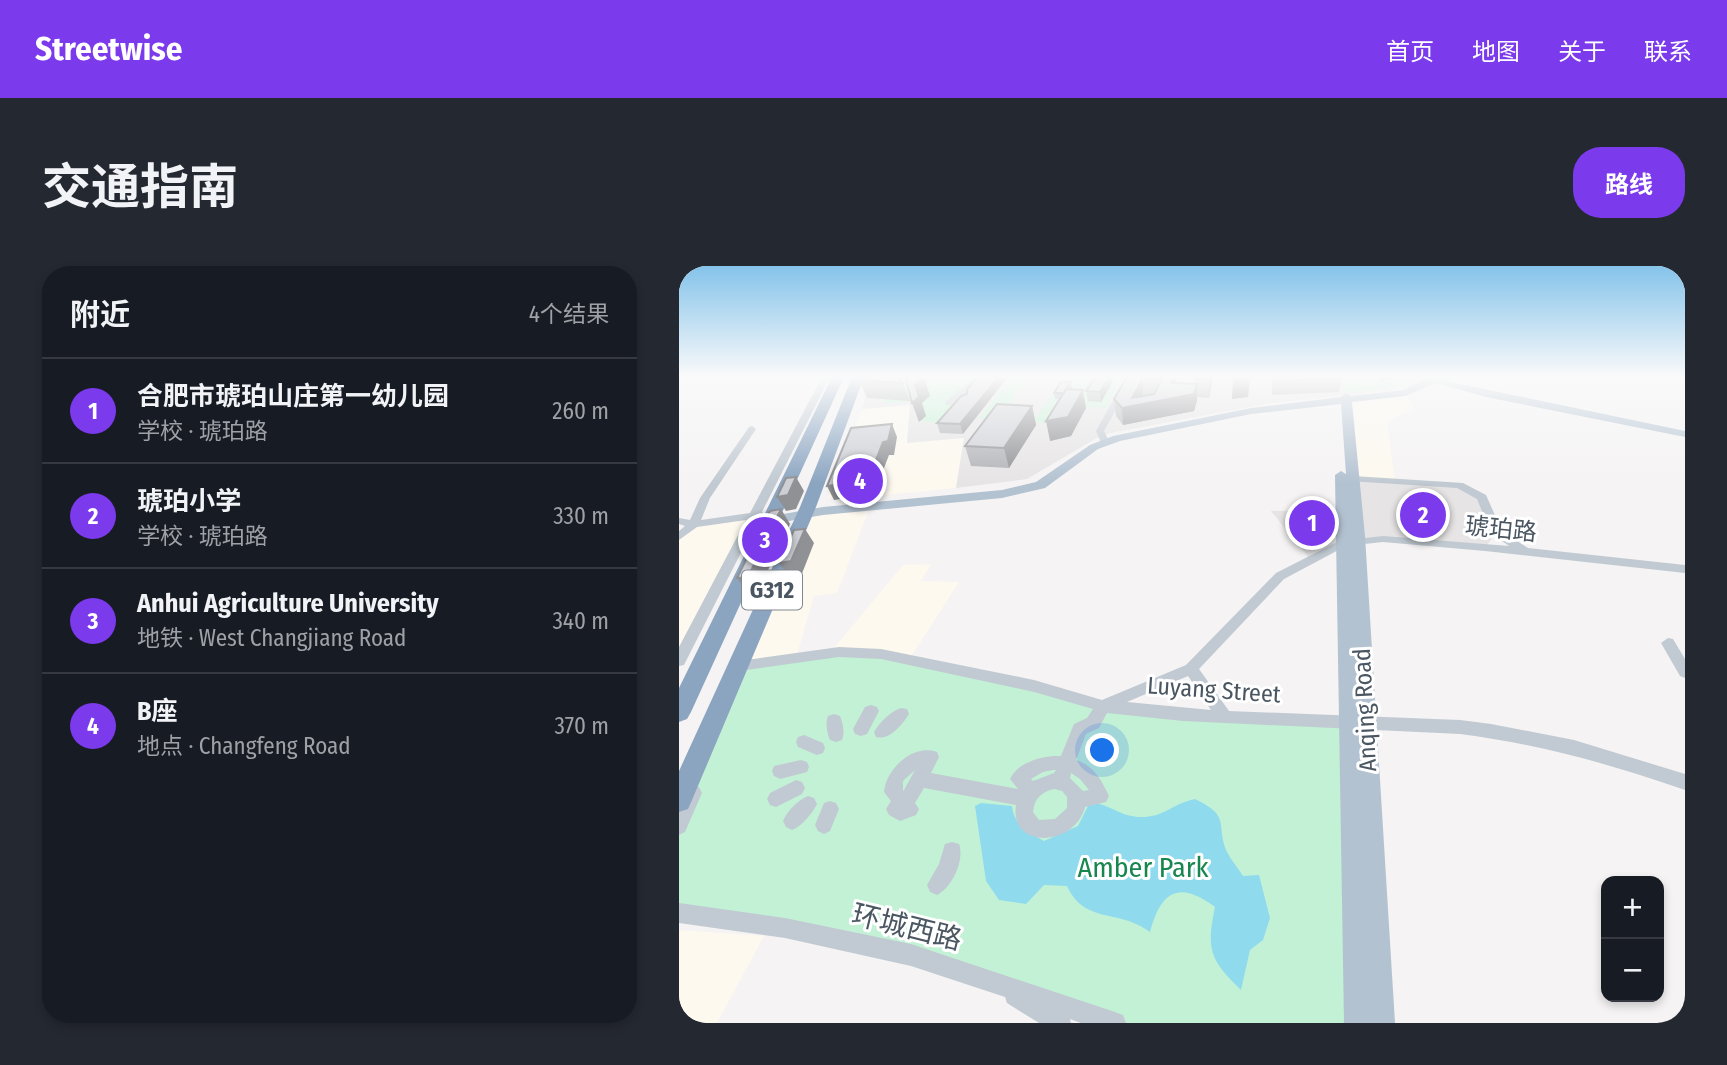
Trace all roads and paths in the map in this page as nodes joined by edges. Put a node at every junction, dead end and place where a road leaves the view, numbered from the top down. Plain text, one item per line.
1 (811, 412) edge
2 (820, 412) edge
3 (846, 412) edge
4 (1110, 412) edge
5 (1244, 412) edge
6 (1342, 412) edge
7 (1343, 412) edge
8 (1582, 412) edge
9 (1589, 412) edge
10 (753, 429) dead end
11 (1685, 432) edge
12 (1104, 441) junction
13 (1353, 479) junction
14 (808, 511) junction
15 (768, 516) junction
16 (679, 522) edge
17 (694, 524) junction
18 (1497, 533) junction
19 (1351, 536) junction
20 (679, 537) edge
21 (1485, 547) junction
22 (1528, 553) junction
23 (1685, 569) edge
24 (1685, 644) edge
25 (679, 661) edge
26 (742, 665) junction
27 (1191, 669) junction
28 (1685, 671) edge
29 (686, 682) edge
30 (1103, 706) junction
31 (871, 710) dead end
32 (679, 712) edge
33 (901, 714) dead end
34 (1225, 717) junction
35 (1358, 723) junction
36 (861, 729) dead end
37 (882, 732) dead end
38 (1068, 764) junction
39 (801, 767) dead end
40 (780, 771) dead end
41 (919, 779) junction
42 (1685, 782) edge
43 (1050, 787) junction
44 (796, 788) dead end
45 (776, 799) dead end
46 (679, 800) edge
47 (808, 804) dead end
48 (792, 821) dead end
49 (679, 825) edge
50 (952, 851) dead end
51 (937, 885) dead end
52 (679, 913) edge
53 (993, 981) junction
54 (1060, 1023) edge
55 (1115, 1023) edge
56 (1358, 1023) edge
57 (1381, 1023) edge

1 - 15 street
2 - 15 highway, G312
3 - 14 highway, G312
4 - 12 street
5 - 12 main road
6 - 19 main road
7 - 13 main road, Anqing Road
8 - 11 main road
9 - 11 main road
10 - 17 street
12 - 14 main road
13 - 18 street
13 - 19 main road, Anqing Road
14 - 15 main road
14 - 26 highway, G312
15 - 17 street
15 - 25 street
15 - 29 highway, G312
16 - 17 street
17 - 20 street
18 - 21 street
18 - 22 street
19 - 35 main road, Anqing Road
21 - 22 street, 琥珀路
21 - 27 street, 琥珀路
22 - 23 street, 琥珀路
24 - 28 street
26 - 30 street, Luyang Street
26 - 46 highway, G312
26 - 49 street
27 - 30 street
27 - 34 street
29 - 32 highway, G312
30 - 34 street, Luyang Street
30 - 38 street
31 - 36 street
33 - 37 street
34 - 35 street, Luyang Street
35 - 42 street, Luyang Street
35 - 56 main road, Anqing Road
35 - 57 main road, Anqing Road
38 - 43 street
38 - 43 street
38 - 43 street
39 - 40 street
41 - 41 street
41 - 43 street
44 - 45 street
47 - 48 street
50 - 51 street
52 - 53 street, 环城西路
53 - 54 street
53 - 55 street, 环城西路

